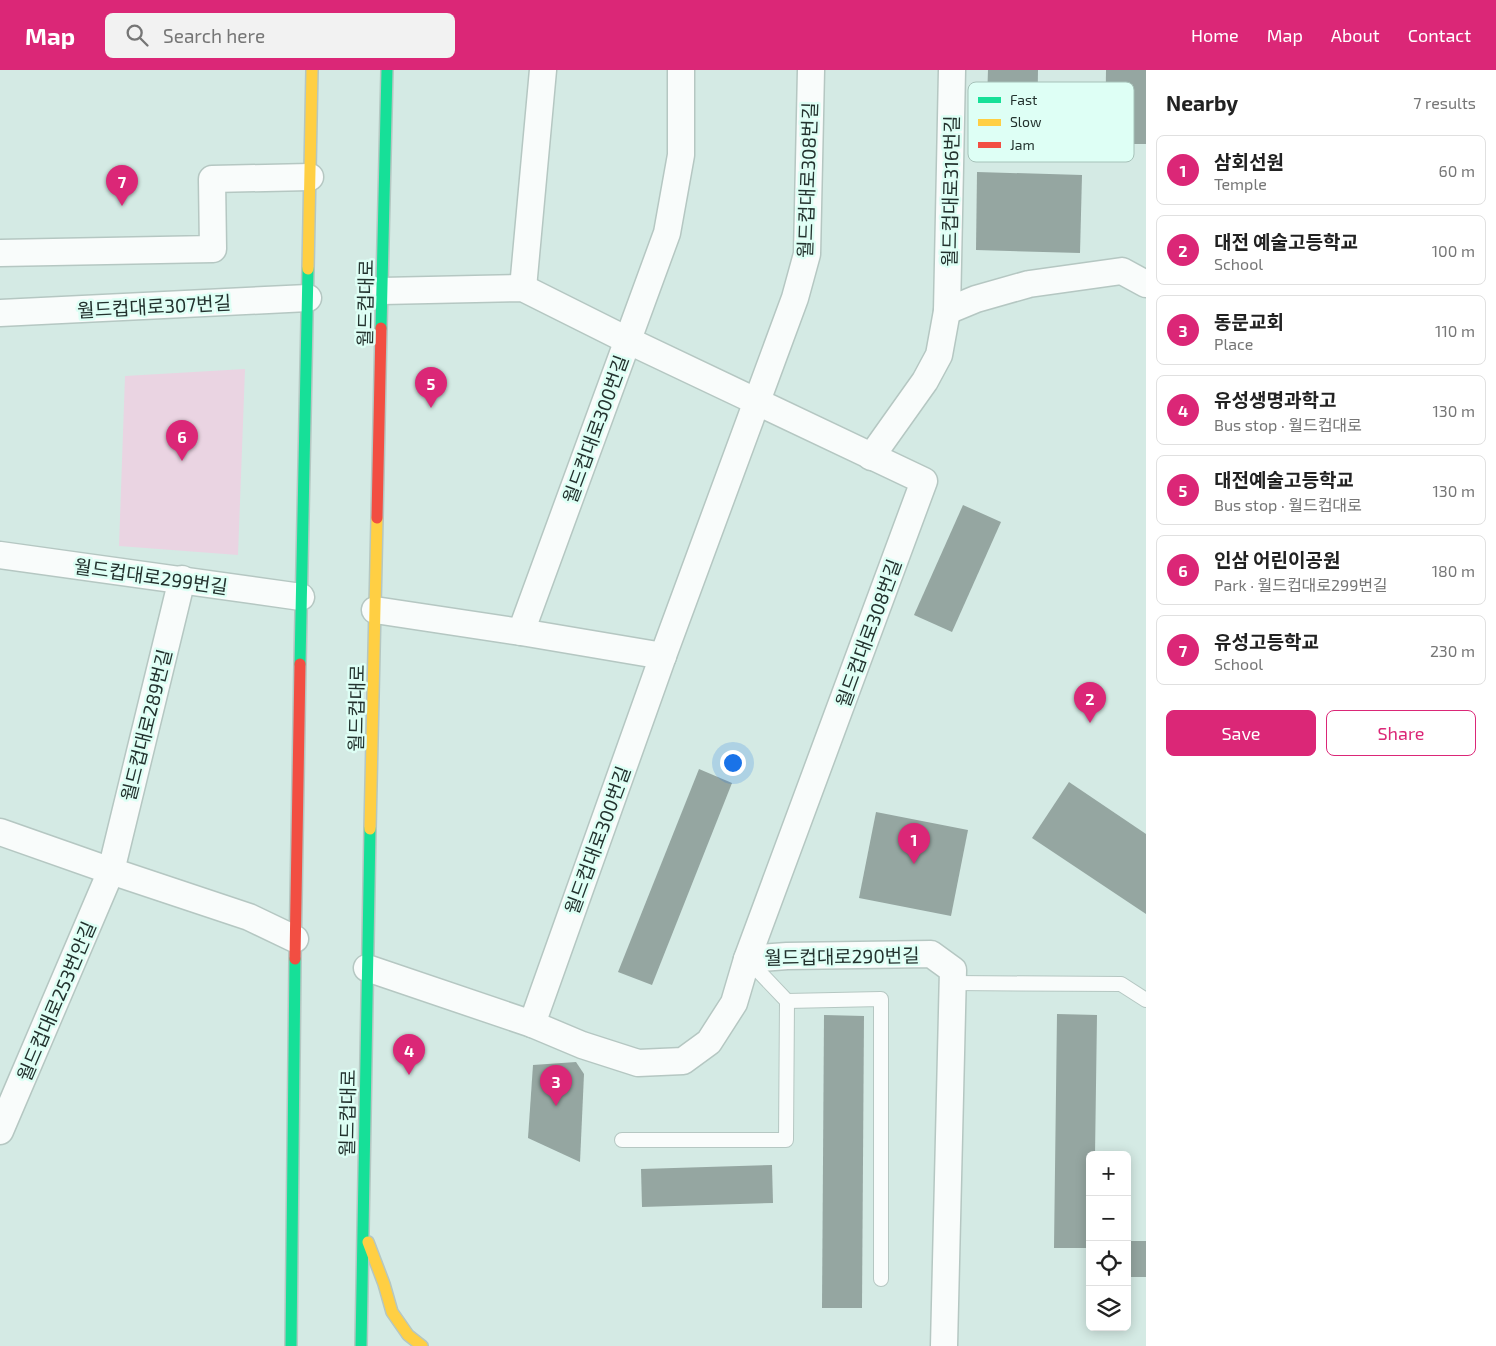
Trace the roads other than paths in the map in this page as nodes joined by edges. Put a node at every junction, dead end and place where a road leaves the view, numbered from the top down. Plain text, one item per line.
1 (312, 70) edge
2 (386, 70) edge
3 (543, 70) edge
4 (681, 70) edge
5 (811, 70) edge
6 (952, 70) edge
7 (310, 177) junction
8 (0, 254) edge
9 (1146, 284) edge
10 (523, 288) junction
11 (382, 291) junction
12 (308, 298) junction
13 (947, 312) junction
14 (0, 313) edge
15 (627, 340) junction
16 (757, 402) junction
17 (871, 457) junction
18 (0, 555) edge
19 (182, 579) junction
20 (301, 596) junction
21 (375, 610) junction
22 (521, 632) junction
23 (663, 656) junction
24 (0, 832) edge
25 (111, 871) junction
26 (295, 939) junction
27 (747, 959) junction
28 (367, 968) junction
29 (953, 983) junction
30 (1146, 1000) edge
31 (787, 1001) junction
32 (532, 1024) junction
33 (0, 1131) edge
34 (622, 1140) dead end
35 (362, 1229) junction
36 (881, 1279) dead end
37 (291, 1346) edge
38 (361, 1346) edge
39 (422, 1346) edge
40 (944, 1346) edge

1 - 7 street
2 - 11 street, 월드컵대로
3 - 10 street
4 - 15 street
5 - 16 street, 월드컵대로308번길
6 - 13 street, 월드컵대로316번길
7 - 8 street
7 - 12 street
9 - 13 street
10 - 11 street, 월드컵대로308번길
10 - 15 street, 월드컵대로308번길
11 - 21 street, 월드컵대로
12 - 14 street, 월드컵대로307번길
12 - 20 street
13 - 17 street, 월드컵대로316번길
15 - 16 street, 월드컵대로308번길
15 - 22 street, 월드컵대로300번길
16 - 17 street, 월드컵대로308번길
16 - 23 street, 월드컵대로300번길
17 - 27 street, 월드컵대로308번길
18 - 19 street, 월드컵대로299번길
19 - 20 street, 월드컵대로299번길
19 - 25 street, 월드컵대로289번길
20 - 26 street
21 - 22 street
21 - 28 street, 월드컵대로
22 - 23 street
23 - 32 street, 월드컵대로300번길
24 - 25 street
25 - 26 street
25 - 33 street, 월드컵대로253번안길
26 - 37 street
27 - 29 street, 월드컵대로290번길
27 - 31 lane
27 - 32 street, 월드컵대로290번길
28 - 32 street, 월드컵대로290번길
28 - 35 street, 월드컵대로
29 - 30 lane
29 - 40 street, 월드컵대로290번길
31 - 34 lane
31 - 36 lane
35 - 38 street, 월드컵대로
35 - 39 street

